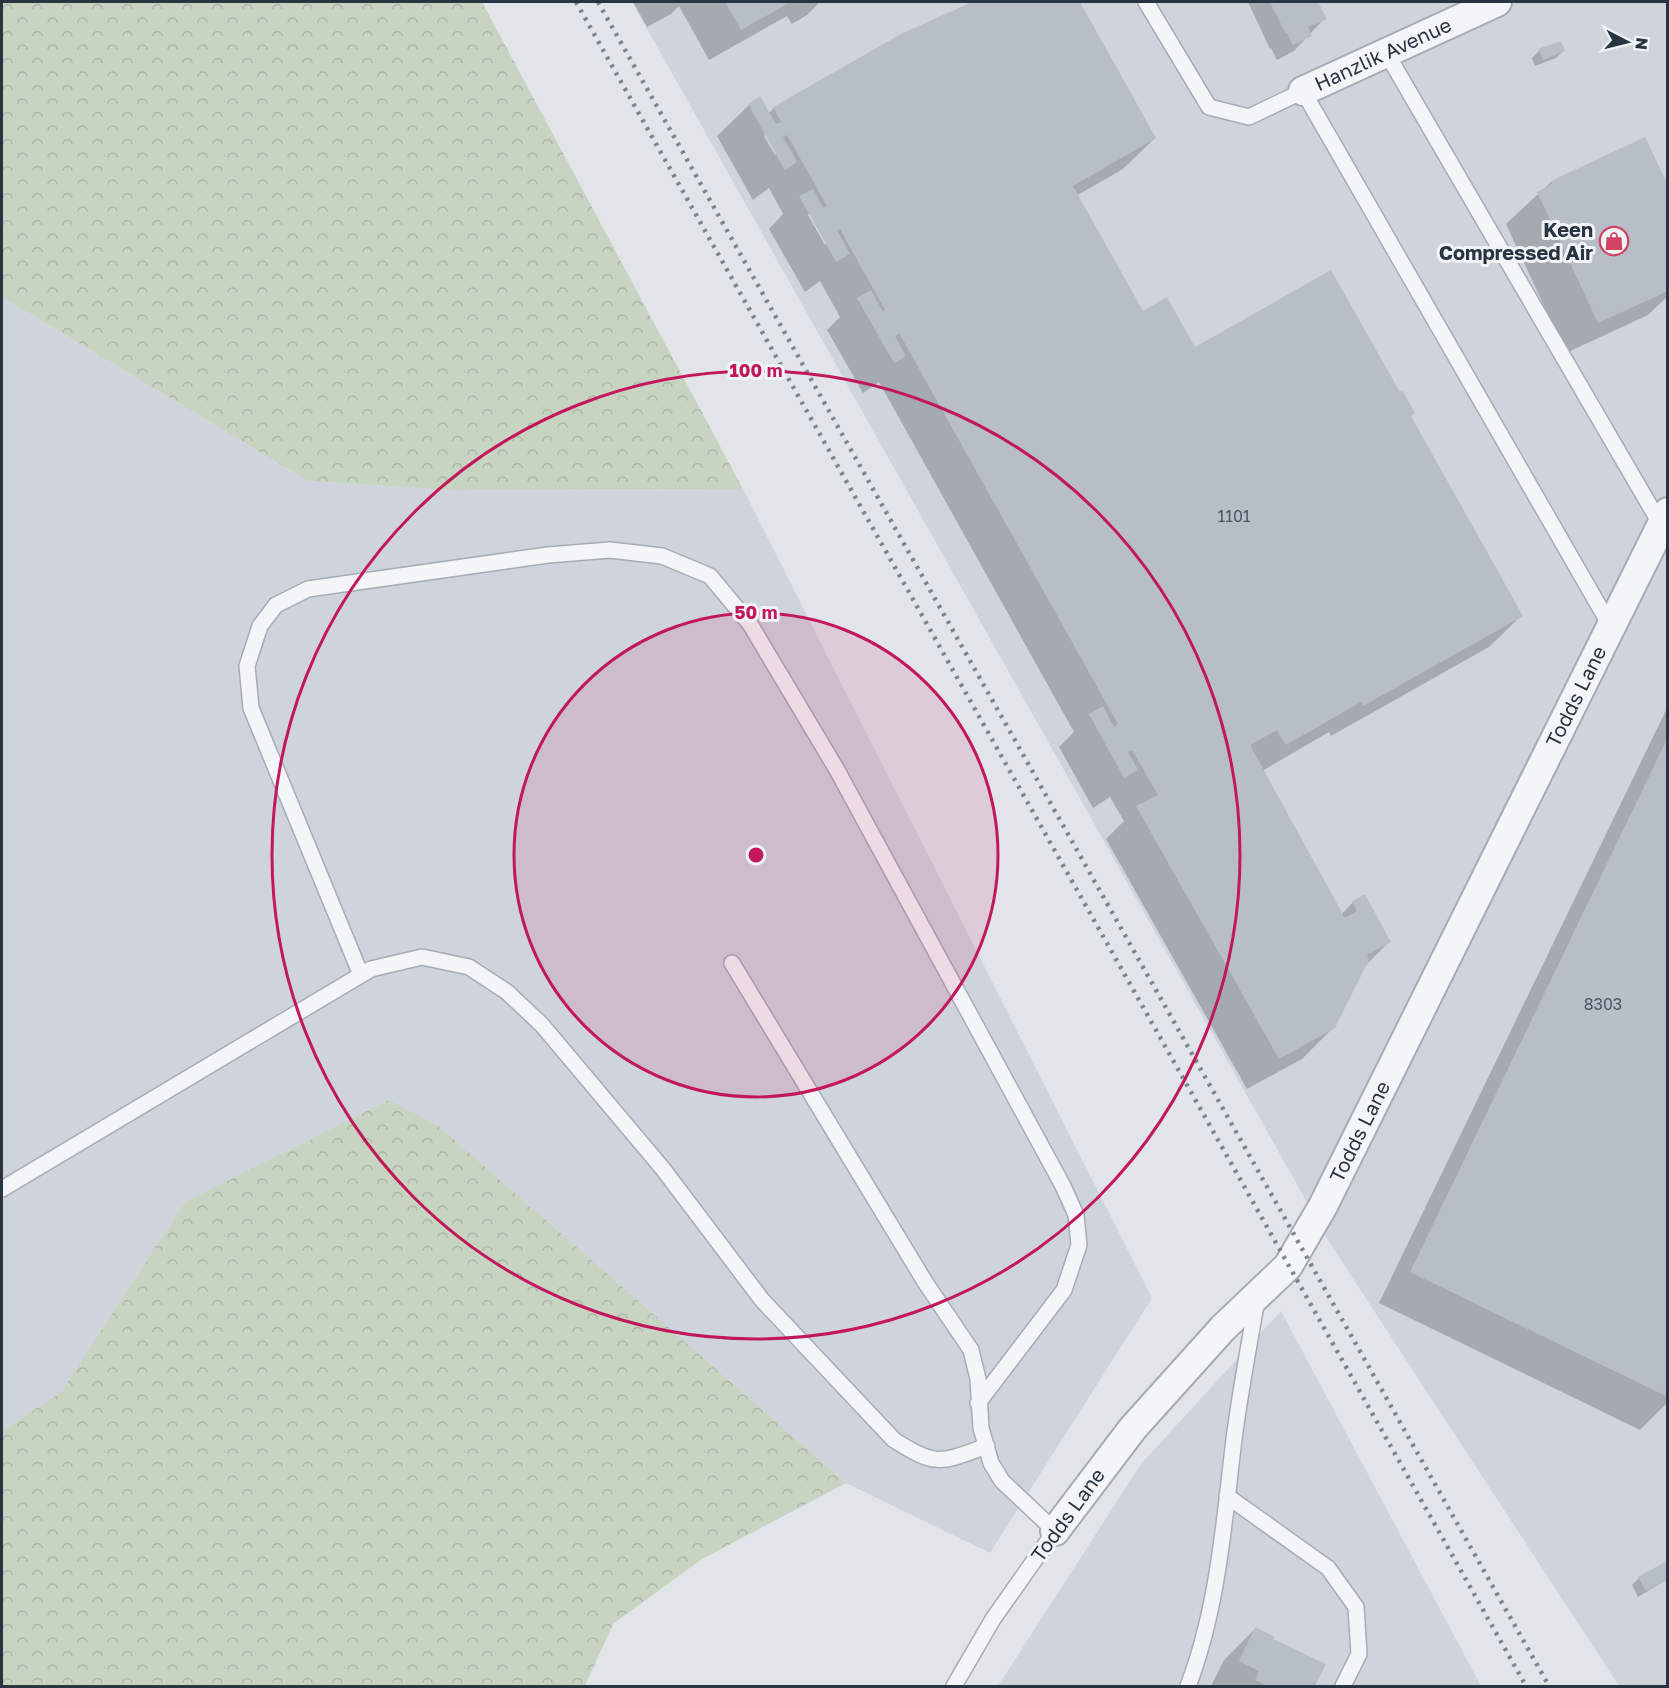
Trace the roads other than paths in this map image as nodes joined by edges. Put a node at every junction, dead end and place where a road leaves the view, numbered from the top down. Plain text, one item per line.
1 (1146, 2) edge
2 (1497, 2) edge
3 (1387, 54) junction
4 (1303, 91) junction
5 (1664, 518) edge
6 (1611, 627) junction
7 (732, 963) dead end
8 (361, 975) junction
9 (2, 1189) edge
10 (1257, 1296) junction
11 (978, 1403) junction
12 (987, 1446) junction
13 (1227, 1496) junction
14 (1055, 1531) junction
15 (954, 1686) edge
16 (1188, 1686) edge
17 (1343, 1686) edge

1 - 4 lane
2 - 3 street, Hanzlik Avenue
3 - 4 street, Hanzlik Avenue
3 - 5 lane
4 - 6 lane
5 - 6 street, Todds Lane
6 - 10 street, Todds Lane
7 - 11 lane
8 - 9 lane
8 - 11 lane
8 - 12 lane
10 - 13 lane
10 - 14 street, Todds Lane
11 - 12 lane
12 - 14 lane
13 - 16 lane
13 - 17 lane
14 - 15 lane, Todds Lane

